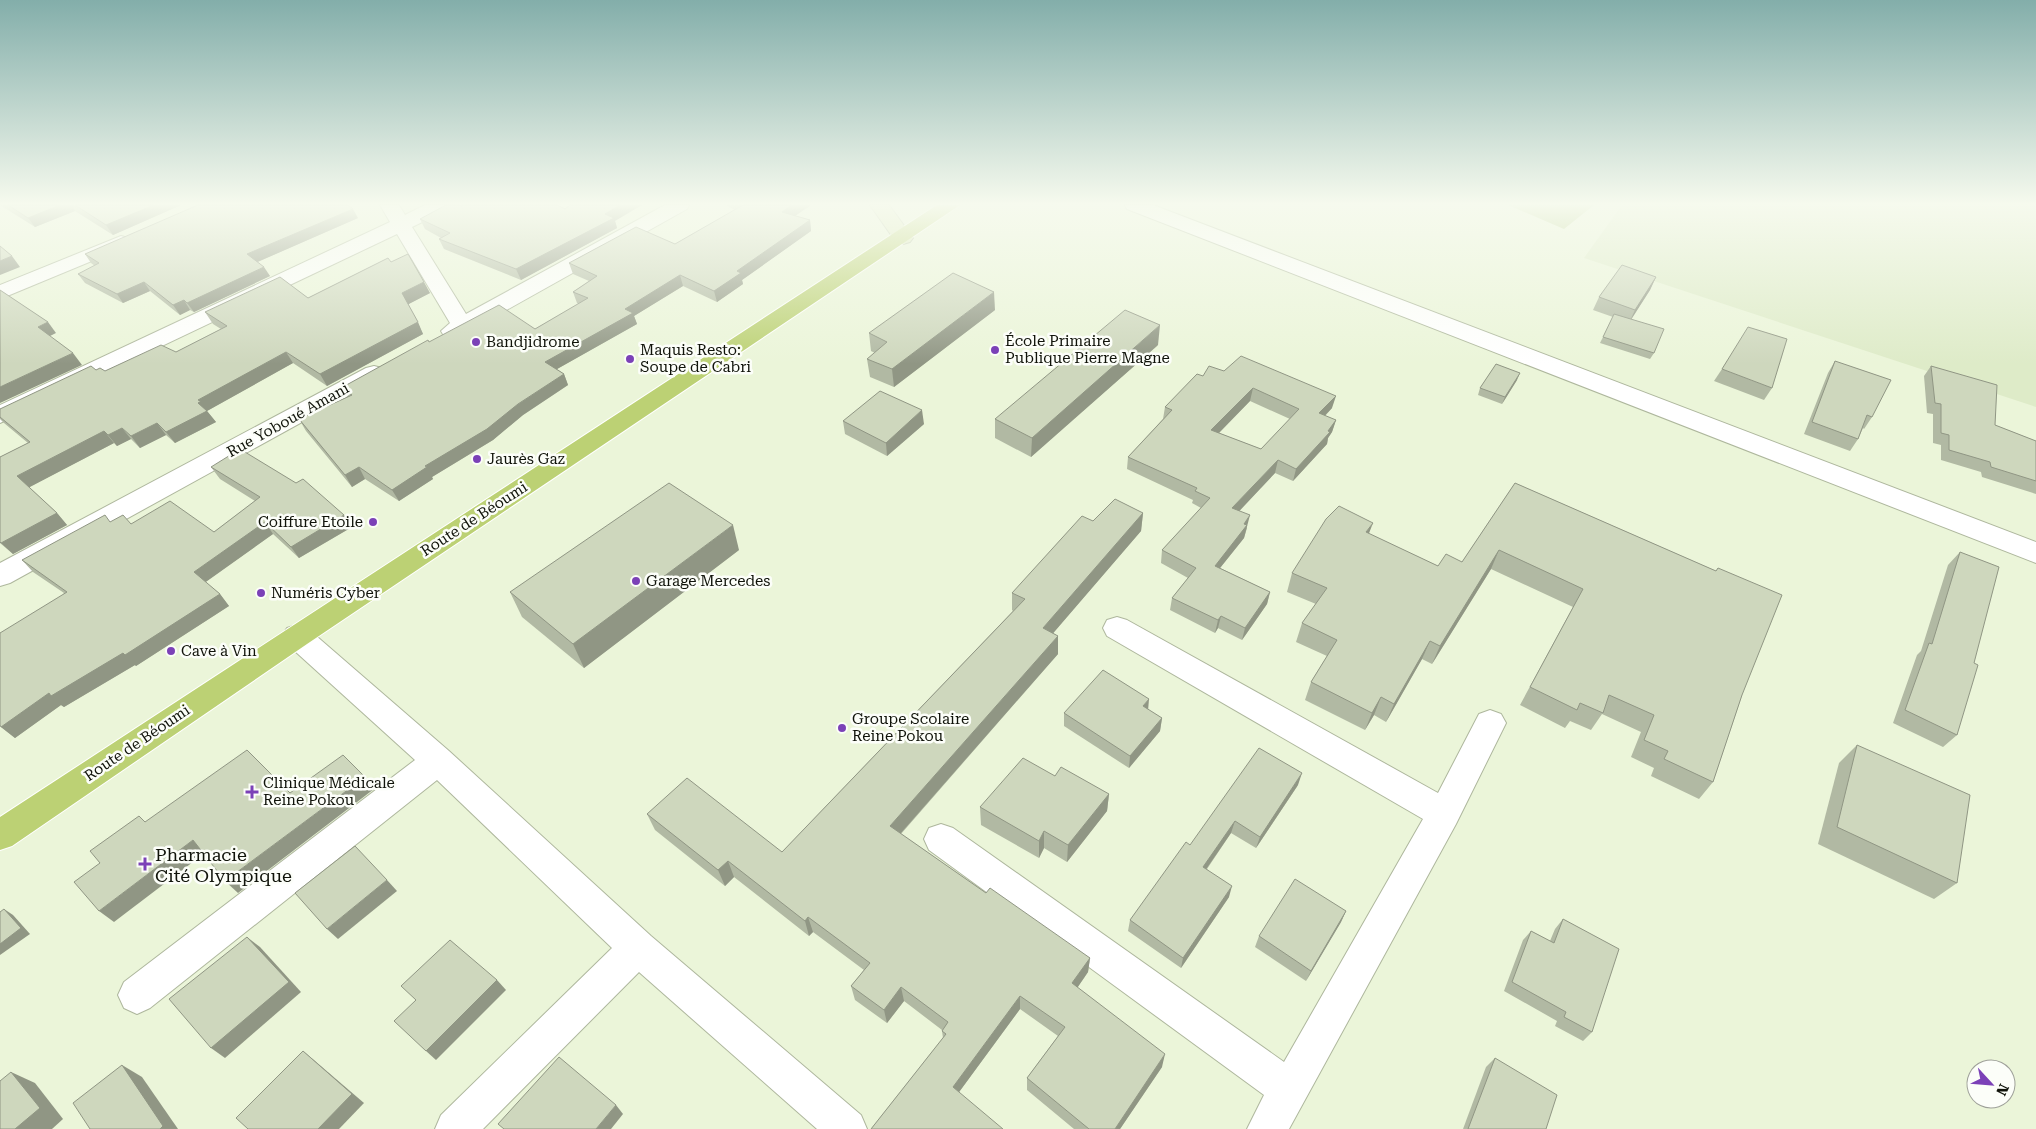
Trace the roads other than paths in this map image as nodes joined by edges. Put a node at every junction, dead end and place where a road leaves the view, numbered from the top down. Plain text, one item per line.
1 (83, 258) edge
2 (331, 258) edge
3 (420, 258) edge
4 (586, 258) edge
5 (873, 258) edge
6 (1268, 258) edge
7 (0, 293) edge
8 (462, 326) junction
9 (436, 340) edge
10 (392, 363) edge
11 (0, 415) edge
12 (2036, 553) edge
13 (0, 576) edge
14 (1117, 628) dead end
15 (297, 636) junction
16 (1490, 724) dead end
17 (438, 760) junction
18 (1444, 814) junction
19 (2, 826) edge
20 (941, 839) dead end
21 (638, 948) junction
22 (137, 995) dead end
23 (1289, 1089) junction
24 (455, 1129) edge
25 (847, 1129) edge
26 (1267, 1129) edge

1 - 7 street
2 - 11 street
3 - 8 street
4 - 8 street
5 - 15 main road, Route de Béoumi
6 - 12 street
8 - 9 street
10 - 13 street, Rue Yoboué Amani
14 - 18 street
15 - 17 street
15 - 19 main road, Route de Béoumi
16 - 18 street
17 - 21 street
17 - 22 street
18 - 23 street
20 - 23 street
21 - 24 street
21 - 25 street
23 - 26 street

